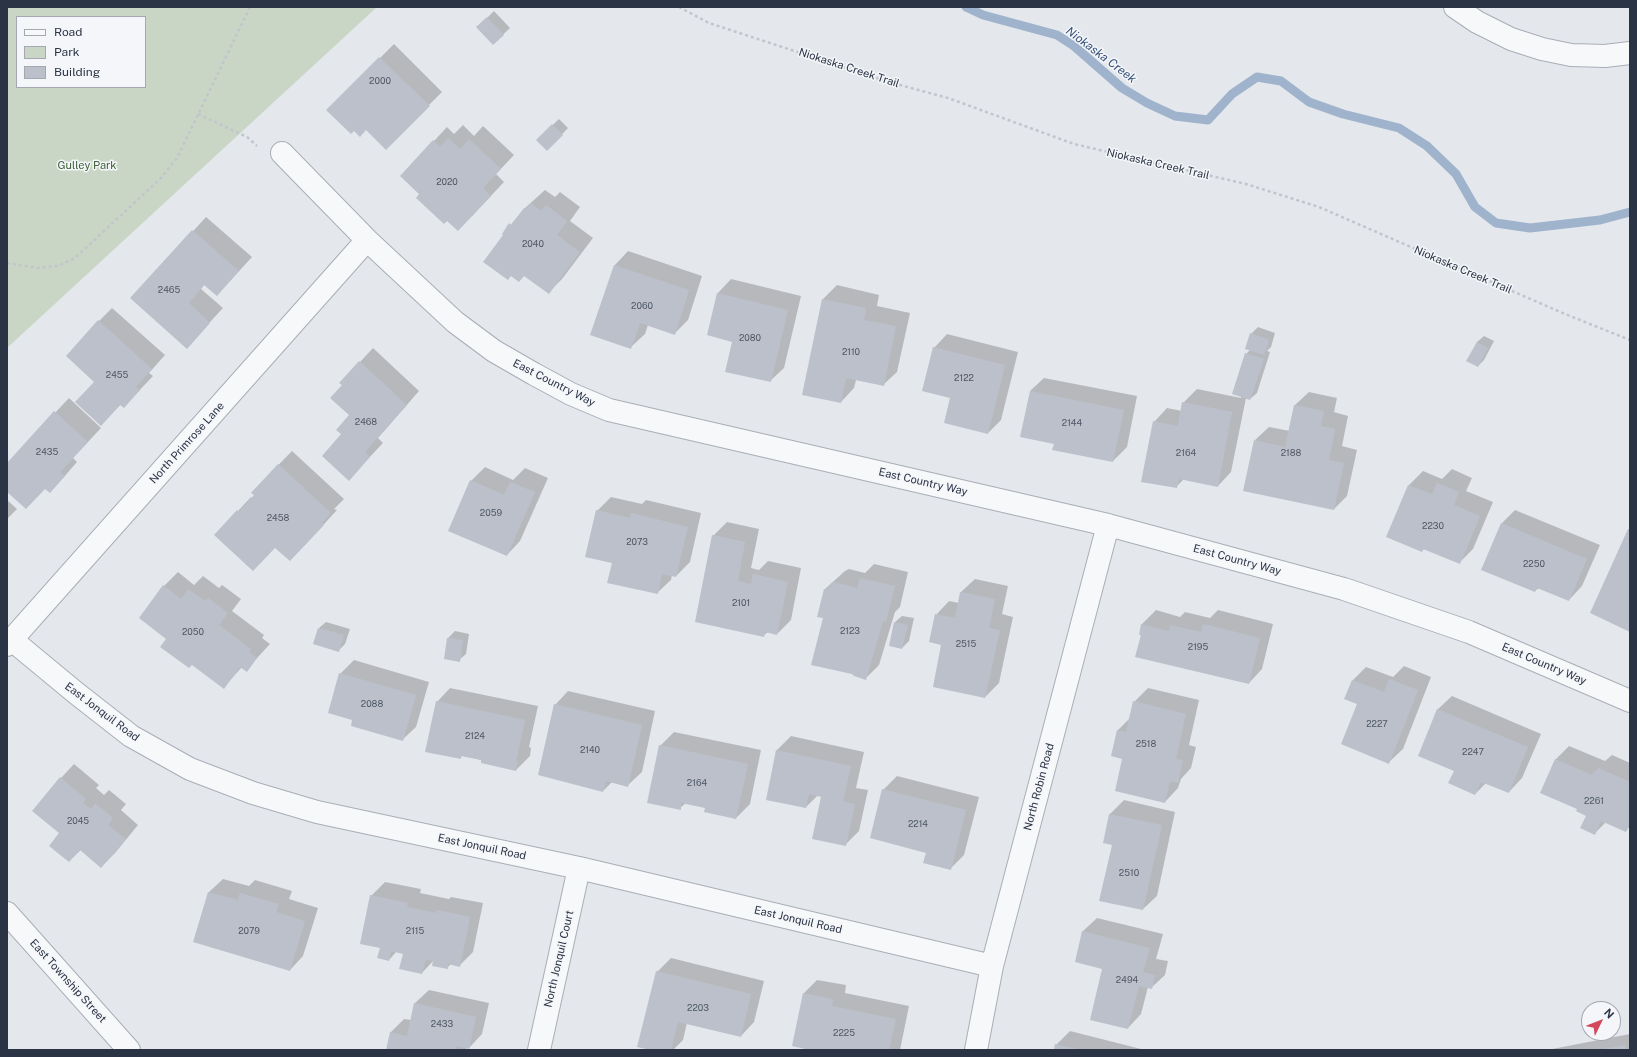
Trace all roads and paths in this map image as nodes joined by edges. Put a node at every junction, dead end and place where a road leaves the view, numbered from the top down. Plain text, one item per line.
1 (250, 7) edge
2 (679, 7) edge
3 (1455, 7) edge
4 (1630, 53) edge
5 (198, 114) junction
6 (282, 154) joint
7 (367, 240) junction
8 (7, 263) edge
9 (1630, 340) edge
10 (1108, 525) junction
11 (10, 642) edge
12 (1630, 701) edge
13 (579, 868) junction
14 (7, 913) edge
15 (992, 966) junction
16 (129, 1050) edge
17 (539, 1050) edge
18 (976, 1050) edge

1 - 5 path
2 - 9 path, Niokaska Creek Trail
3 - 4 street
5 - 6 path
5 - 8 path
6 - 7 street, East Country Way
7 - 10 street, East Country Way
7 - 11 street, North Primrose Lane
10 - 12 street, East Country Way
10 - 15 street, North Robin Road
11 - 13 street, East Jonquil Road
13 - 15 street, East Jonquil Road
13 - 17 street, North Jonquil Court
14 - 16 street, East Township Street
15 - 18 street, North Robin Road

